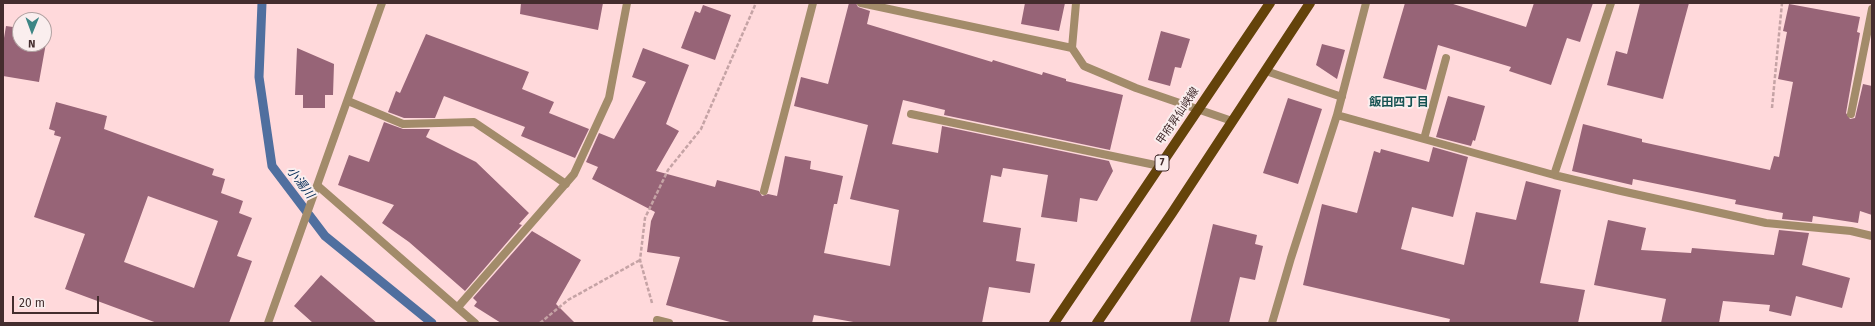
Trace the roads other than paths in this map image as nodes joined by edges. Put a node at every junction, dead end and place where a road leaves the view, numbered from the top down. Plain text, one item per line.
1 (382, 3) edge
2 (627, 3) edge
3 (813, 3) edge
4 (861, 3) edge
5 (1076, 3) edge
6 (1270, 3) edge
7 (1310, 3) edge
8 (1366, 3) edge
9 (1611, 3) edge
10 (1872, 9) edge
11 (1072, 48) junction
12 (1446, 58) dead end
13 (1266, 70) junction
14 (1342, 97) junction
15 (348, 101) junction
16 (1197, 110) junction
17 (911, 114) dead end
18 (1851, 114) dead end
19 (1337, 115) junction
20 (1232, 121) junction
21 (1424, 139) junction
22 (1160, 166) junction
23 (1554, 175) junction
24 (566, 184) junction
25 (316, 189) junction
26 (764, 191) dead end
27 (1872, 236) edge
28 (458, 307) junction
29 (657, 320) road end
30 (268, 323) edge
31 (475, 323) edge
32 (669, 323) edge
33 (1054, 323) edge
34 (1097, 323) edge
35 (1272, 323) edge

1 - 15 street
2 - 24 street
3 - 26 street
4 - 11 street
5 - 11 street
6 - 16 main road, 甲府昇仙峡線 / 7
7 - 13 main road
8 - 14 street
9 - 23 street
10 - 18 street
11 - 16 street
12 - 21 street
13 - 14 street
13 - 20 main road
14 - 19 street
15 - 24 street
15 - 25 street
16 - 20 street
16 - 22 main road, 甲府昇仙峡線 / 7
17 - 22 street
19 - 21 street
19 - 35 street
20 - 34 main road
21 - 23 street
22 - 33 main road, 甲府昇仙峡線 / 7
23 - 27 street
24 - 28 street
25 - 28 street
25 - 30 street
28 - 31 street
29 - 32 street

